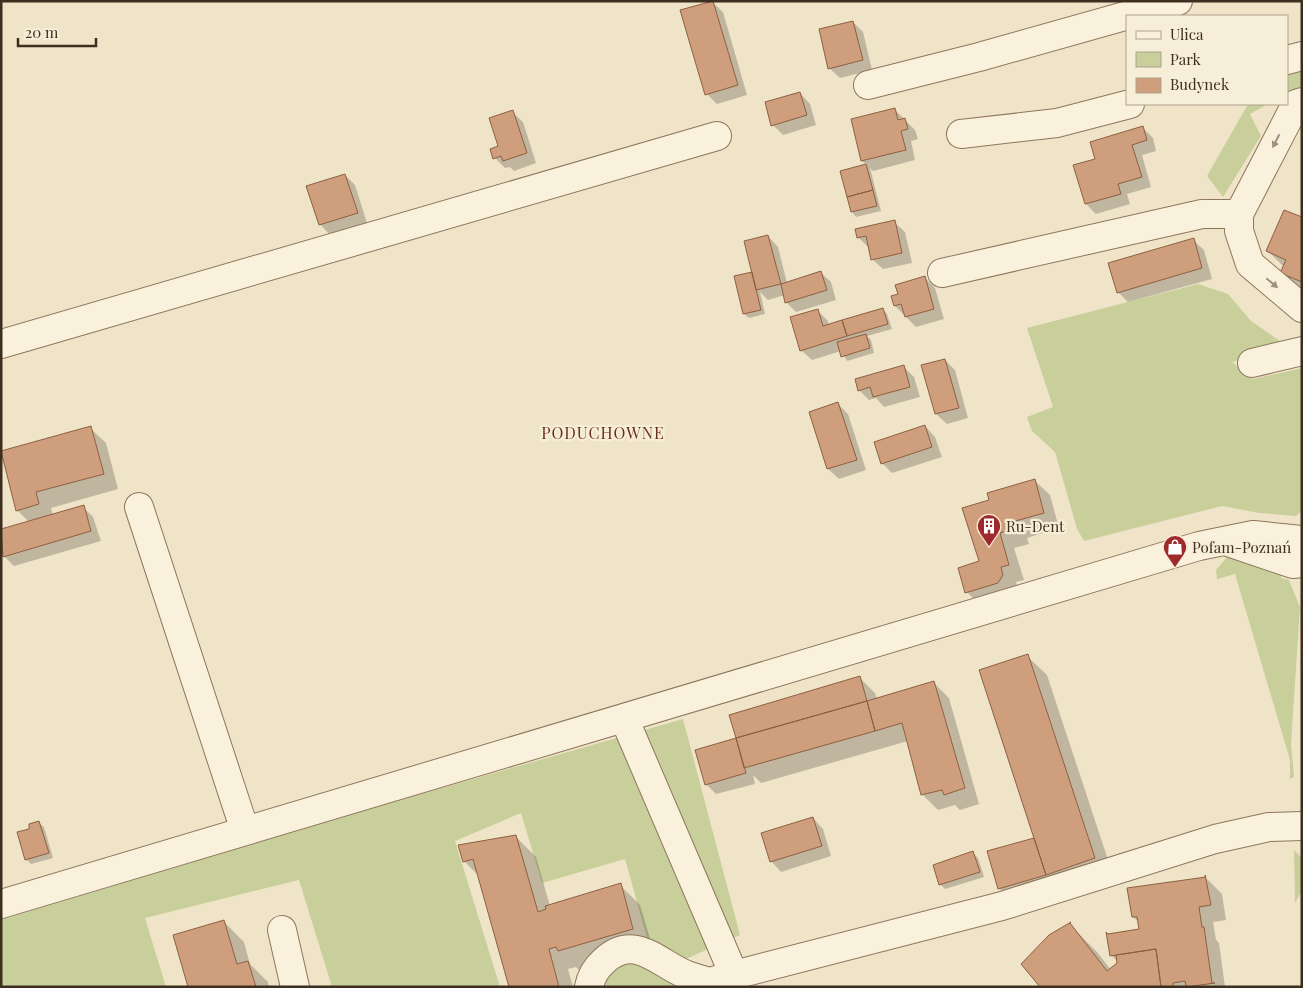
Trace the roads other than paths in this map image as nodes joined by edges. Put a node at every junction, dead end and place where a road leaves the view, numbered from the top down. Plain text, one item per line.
1 (1178, 1) edge
2 (1128, 15) edge
3 (1126, 16) edge
4 (1302, 56) edge
5 (1288, 60) edge
6 (868, 85) dead end
7 (1302, 102) edge
8 (1126, 105) edge
9 (961, 134) dead end
10 (716, 136) dead end
11 (1238, 214) junction
12 (942, 272) dead end
13 (1302, 308) edge
14 (1, 344) edge
15 (1302, 351) edge
16 (1252, 363) dead end
17 (139, 507) dead end
18 (1300, 553) edge
19 (624, 718) junction
20 (1302, 826) edge
21 (245, 831) junction
22 (1, 904) edge
23 (282, 930) dead end
24 (716, 981) edge
25 (295, 987) edge
26 (589, 987) edge

1 - 2 street
3 - 6 street
4 - 5 street
7 -> 11 street
8 - 9 street
10 - 14 street
11 - 12 street
11 -> 13 street
15 - 16 street
17 - 21 street
18 - 19 street
19 - 21 street
19 - 24 street
20 - 24 street
21 - 22 street
23 - 25 street
24 - 26 street

